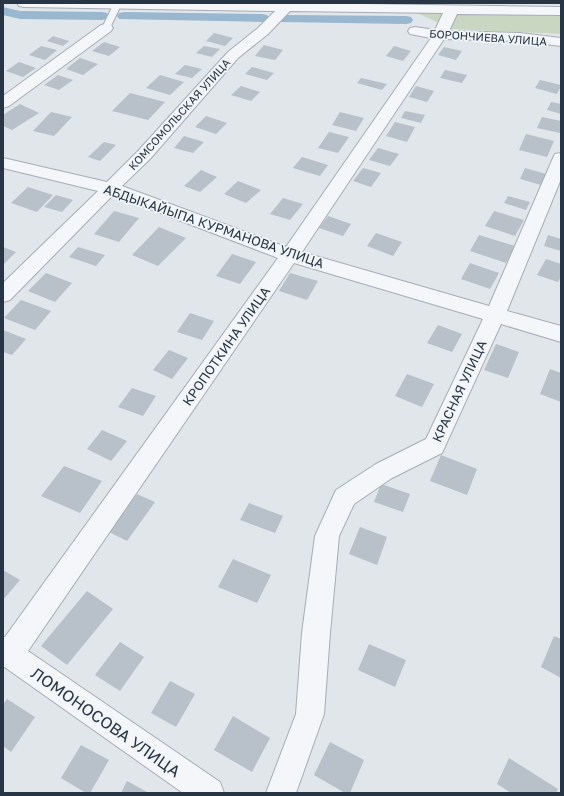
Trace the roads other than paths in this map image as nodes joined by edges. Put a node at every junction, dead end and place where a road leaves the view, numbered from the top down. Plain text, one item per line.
1 (24, 3) edge
2 (117, 4) edge
3 (287, 5) edge
4 (452, 9) junction
5 (561, 11) edge
6 (106, 28) joint
7 (415, 30) dead end
8 (440, 35) junction
9 (561, 42) edge
10 (3, 103) edge
11 (561, 158) edge
12 (3, 163) edge
13 (110, 188) junction
14 (290, 255) junction
15 (3, 295) edge
16 (495, 315) junction
17 (561, 334) edge
18 (6, 652) edge
19 (209, 793) edge
20 (281, 793) edge

1 - 2 street, БОРОНЧИЕВА УЛИЦА
2 - 3 street, БОРОНЧИЕВА УЛИЦА
2 - 6 lane
3 - 4 street, БОРОНЧИЕВА УЛИЦА
3 - 13 street, КОМСОМОЛЬСКАЯ УЛИЦА
4 - 5 street, БОРОНЧИЕВА УЛИЦА
4 - 8 street, КРОПОТКИНА УЛИЦА
6 - 10 street
7 - 8 street, БОРОНЧИЕВА УЛИЦА
8 - 9 street, БОРОНЧИЕВА УЛИЦА
8 - 14 street, КРОПОТКИНА УЛИЦА
11 - 16 street, КРАСНАЯ УЛИЦА
12 - 13 street, АБДЫКАЙЫПА КУРМАНОВА УЛИЦА
13 - 14 street, АБДЫКАЙЫПА КУРМАНОВА УЛИЦА
13 - 15 street, КОМСОМОЛЬСКАЯ УЛИЦА
14 - 16 street, АБДЫКАЙЫПА КУРМАНОВА УЛИЦА
14 - 18 street, КРОПОТКИНА УЛИЦА
16 - 17 street, АБДЫКАЙЫПА КУРМАНОВА УЛИЦА
16 - 20 street, КРАСНАЯ УЛИЦА
18 - 19 street, ЛОМОНОСОВА УЛИЦА

